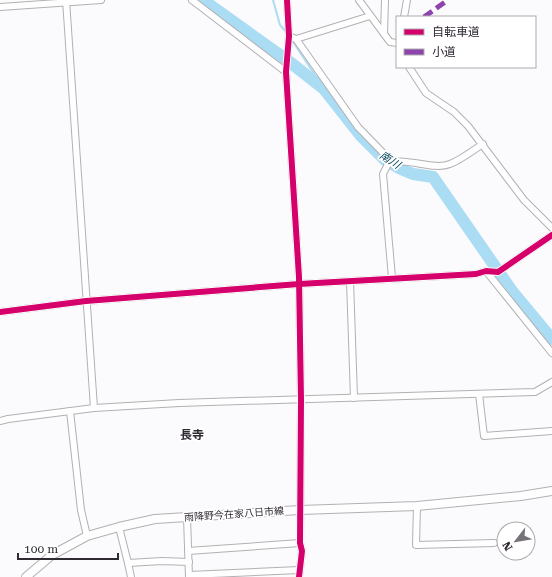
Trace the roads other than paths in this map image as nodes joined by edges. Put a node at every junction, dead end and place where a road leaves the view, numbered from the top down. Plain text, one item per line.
1 (101, 0) edge
2 (192, 0) edge
3 (287, 0) edge
4 (359, 0) edge
5 (386, 0) edge
6 (407, 0) edge
7 (66, 1) edge
8 (0, 7) edge
9 (370, 16) junction
10 (404, 16) edge
11 (384, 34) junction
12 (289, 36) junction
13 (296, 39) junction
14 (396, 43) edge
15 (410, 68) edge
16 (286, 72) junction
17 (483, 144) junction
18 (392, 162) junction
19 (552, 228) edge
20 (552, 235) edge
21 (486, 271) junction
22 (392, 278) junction
23 (350, 281) junction
24 (298, 284) junction
25 (86, 301) junction
26 (0, 312) edge
27 (552, 354) edge
28 (552, 382) edge
29 (479, 394) junction
30 (354, 398) junction
31 (301, 400) junction
32 (94, 408) junction
33 (70, 411) junction
34 (0, 421) edge
35 (552, 431) edge
36 (552, 491) edge
37 (417, 506) junction
38 (300, 510) junction
39 (186, 517) junction
40 (118, 527) junction
41 (88, 536) junction
42 (300, 543) junction
43 (494, 543) dead end
44 (188, 551) junction
45 (189, 562) junction
46 (128, 563) junction
47 (299, 570) junction
48 (189, 576) edge
49 (26, 577) edge
50 (131, 577) edge
51 (299, 577) edge

1 - 7 street
2 - 16 street
3 - 12 street
4 - 9 street
5 - 11 street
6 - 10 street
7 - 8 street
7 - 25 street
9 - 11 street
9 - 13 street
11 - 14 street
12 - 13 street
12 - 16 street
13 - 18 street
15 - 17 street
16 - 24 street
17 - 18 street
17 - 19 street
18 - 22 street
20 - 21 street
21 - 22 street
21 - 27 street
22 - 23 street
23 - 24 street
23 - 30 street
24 - 25 street
24 - 31 street
25 - 26 street
25 - 32 street
28 - 29 street
29 - 30 street
29 - 35 street
30 - 31 street
31 - 32 street
31 - 38 street
32 - 33 street
33 - 34 street
33 - 41 street
36 - 37 main road, 雨降野今在家八日市線
37 - 38 main road, 雨降野今在家八日市線
37 - 43 street
38 - 39 main road, 雨降野今在家八日市線
38 - 42 street
39 - 40 main road, 雨降野今在家八日市線
39 - 44 street
40 - 41 main road, 雨降野今在家八日市線
40 - 46 street
41 - 49 main road, 雨降野今在家八日市線
42 - 44 street
42 - 47 street
44 - 45 street
45 - 46 street
45 - 48 street
46 - 50 street
47 - 48 street
47 - 51 street

